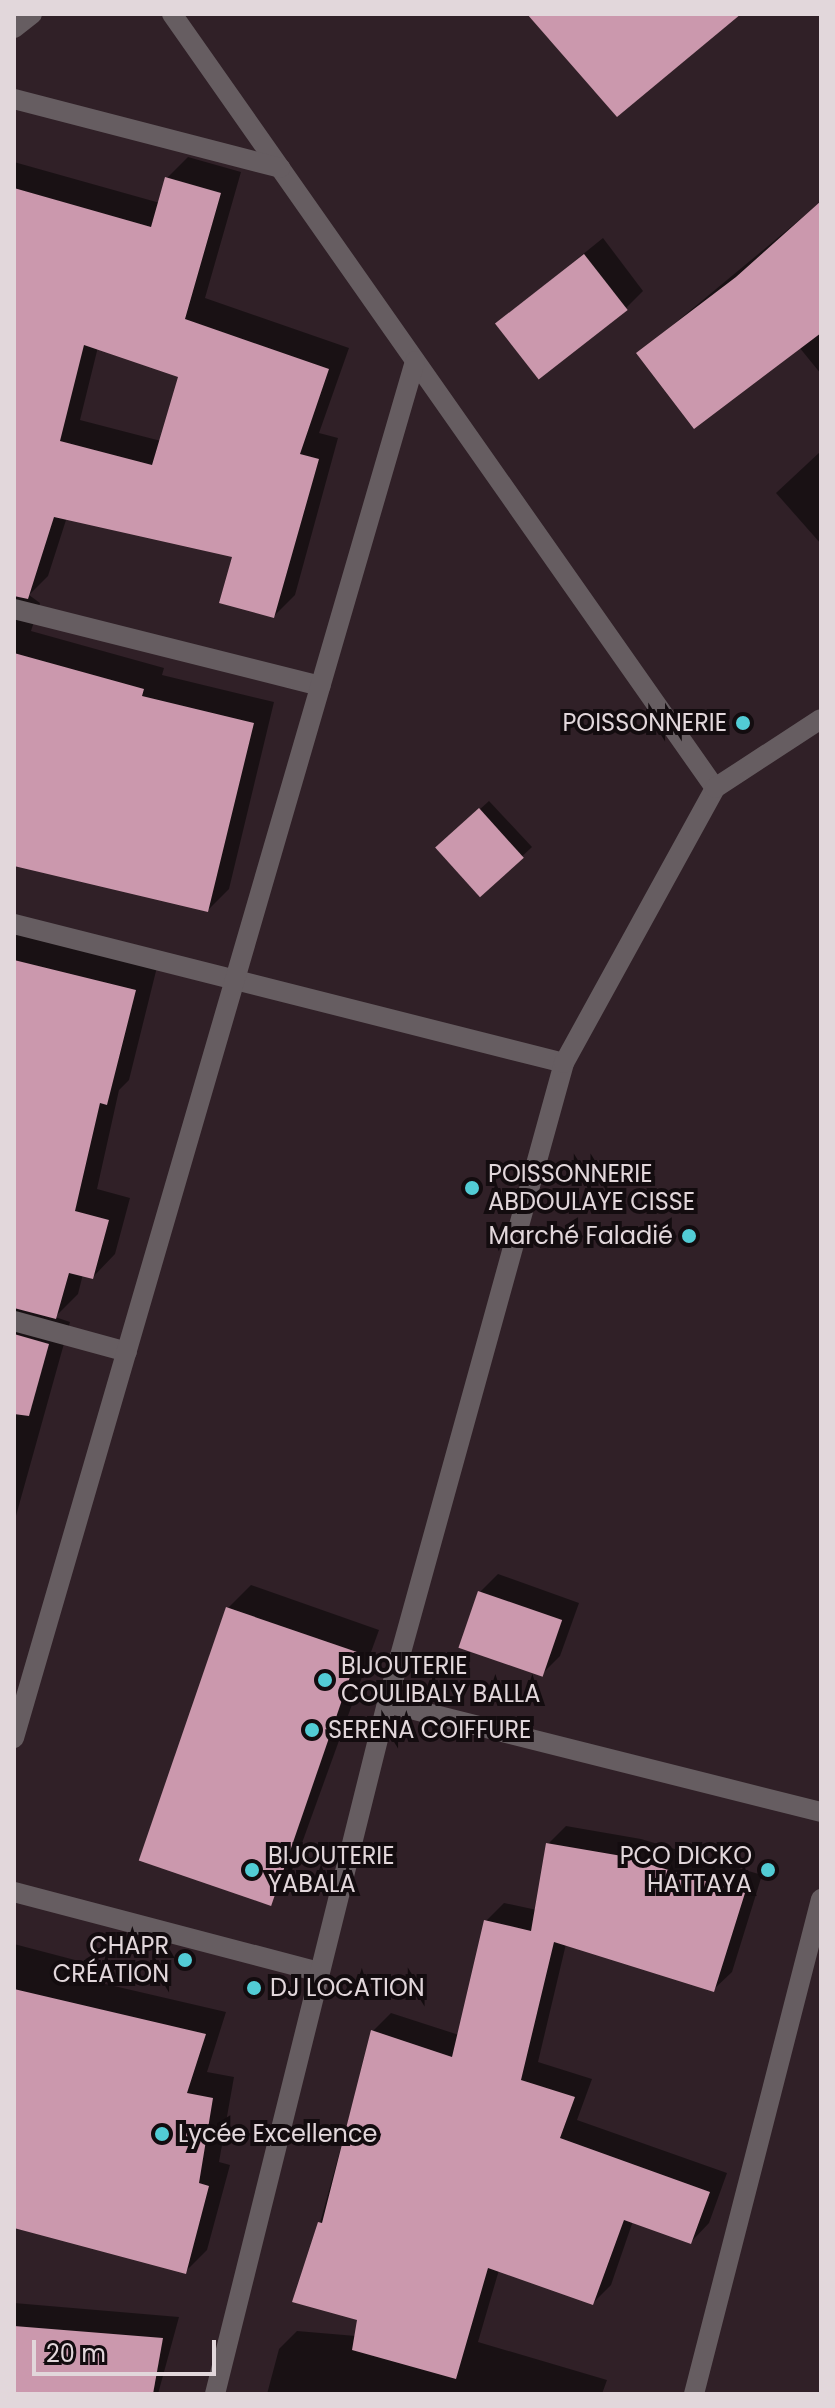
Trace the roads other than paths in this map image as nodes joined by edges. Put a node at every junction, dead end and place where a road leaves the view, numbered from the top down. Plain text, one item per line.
1 (32, 14) edge
2 (172, 14) edge
3 (14, 28) edge
4 (14, 99) edge
5 (280, 168) junction
6 (415, 361) junction
7 (14, 609) edge
8 (320, 686) junction
9 (821, 719) edge
10 (715, 788) junction
11 (14, 924) edge
12 (235, 981) junction
13 (564, 1063) junction
14 (14, 1321) edge
15 (127, 1352) junction
16 (387, 1703) junction
17 (14, 1738) edge
18 (821, 1812) edge
19 (14, 1892) edge
20 (821, 1899) edge
21 (318, 1972) junction
22 (215, 2394) edge
23 (694, 2394) edge

1 - 3 street
2 - 5 street
4 - 5 street
5 - 6 street
6 - 8 street
6 - 10 street
7 - 8 street
8 - 12 street
9 - 10 street
10 - 13 street
11 - 12 street
12 - 13 street
12 - 15 street
13 - 16 street
14 - 15 street
15 - 17 street
16 - 18 street
16 - 21 street
19 - 21 street
20 - 23 street
21 - 22 street

